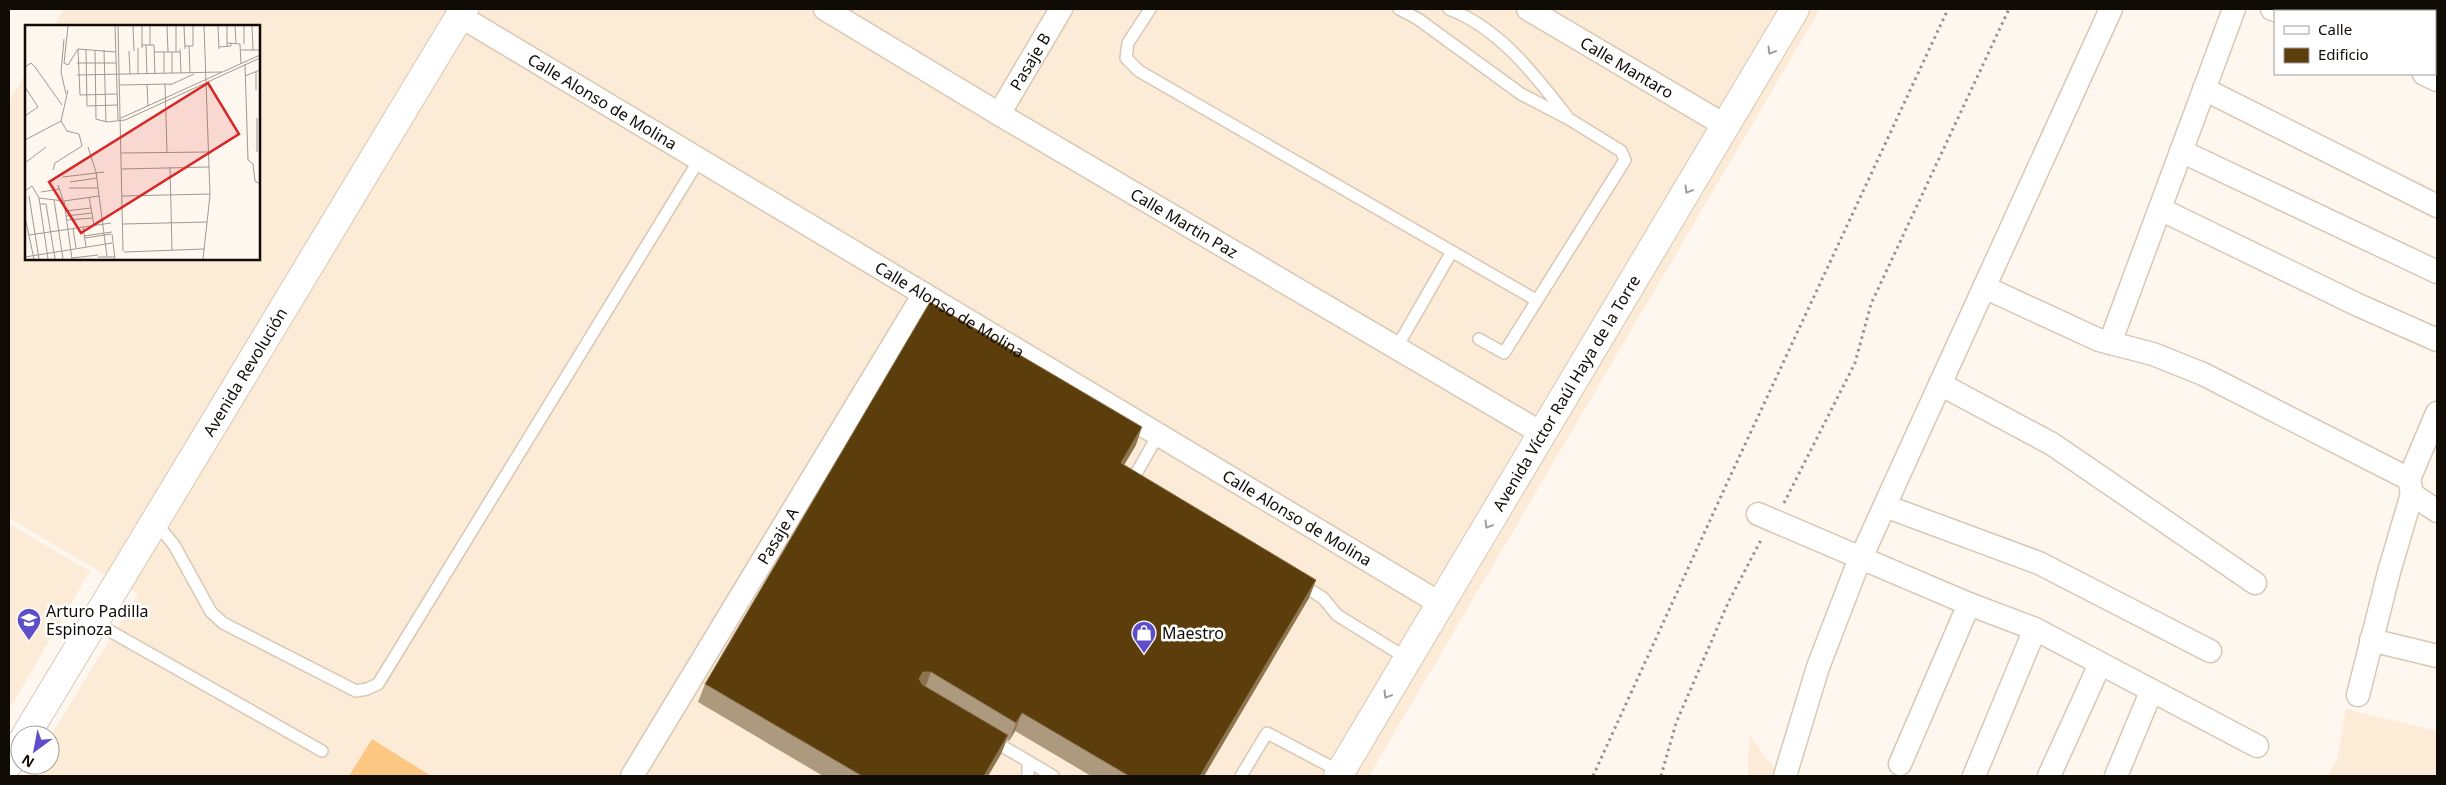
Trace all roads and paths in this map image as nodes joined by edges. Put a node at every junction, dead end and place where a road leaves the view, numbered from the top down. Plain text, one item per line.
1 (825, 9) edge
2 (1061, 9) edge
3 (1150, 9) edge
4 (1399, 9) edge
5 (1449, 9) edge
6 (1528, 9) edge
7 (1796, 9) edge
8 (1948, 9) edge
9 (2009, 9) edge
10 (2111, 9) edge
11 (2234, 9) edge
12 (462, 12) edge
13 (2204, 89) junction
14 (998, 114) junction
15 (1569, 119) junction
16 (1726, 126) junction
17 (2181, 151) junction
18 (699, 160) junction
19 (2437, 206) edge
20 (2160, 209) junction
21 (1452, 253) junction
22 (2437, 272) edge
23 (1984, 288) junction
24 (924, 294) junction
25 (1536, 300) junction
26 (1479, 339) dead end
27 (2437, 340) edge
28 (2110, 343) junction
29 (1397, 347) junction
30 (1940, 384) junction
31 (2437, 413) edge
32 (1543, 434) junction
33 (1158, 435) junction
34 (2410, 486) junction
35 (1150, 490) edge
36 (1884, 506) junction
37 (2437, 511) edge
38 (1765, 518) junction
39 (155, 522) junction
40 (1861, 558) junction
41 (1290, 577) edge
42 (2255, 583) dead end
43 (1441, 604) junction
44 (1969, 604) junction
45 (94, 622) junction
46 (2034, 629) junction
47 (2371, 640) junction
48 (2210, 651) dead end
49 (2437, 656) edge
50 (1408, 659) junction
51 (2100, 664) junction
52 (2151, 692) junction
53 (2358, 694) dead end
54 (32, 725) edge
55 (978, 732) edge
56 (2256, 746) dead end
57 (322, 752) dead end
58 (1028, 762) junction
59 (1900, 764) dead end
60 (1340, 774) edge
61 (632, 776) edge
62 (1028, 776) edge
63 (1053, 776) edge
64 (1241, 776) edge
65 (1593, 776) edge
66 (1661, 776) edge
67 (1785, 776) edge
68 (1974, 776) edge
69 (2049, 776) edge
70 (2116, 776) edge

1 - 14 street, Calle Martin Paz
2 - 14 street, Pasaje B
3 - 21 lane
4 - 15 lane
5 - 15 lane
6 - 16 street, Calle Mantaro
7 -> 16 street, Avenida Víctor Raúl Haya de la Torre
8 - 65 path
9 - 38 path
10 - 23 street
11 - 13 street
12 - 18 street, Calle Alonso de Molina
12 - 39 street, Avenida Revolución
13 - 17 street
13 - 19 street
14 - 29 street, Calle Martin Paz
15 - 25 lane
16 -> 32 street, Avenida Víctor Raúl Haya de la Torre
17 - 20 street
17 - 22 street
18 - 24 street, Calle Alonso de Molina
18 - 39 lane
20 - 27 street
20 - 28 street
21 - 25 lane
21 - 29 lane
23 - 28 street
23 - 30 street
24 - 33 street, Calle Alonso de Molina
24 - 61 street, Pasaje A
25 - 26 lane
28 - 34 street
29 - 32 street, Calle Martin Paz
30 - 36 street
30 - 42 street
31 - 34 street
32 -> 43 street, Avenida Víctor Raúl Haya de la Torre
33 - 35 lane
33 - 43 street, Calle Alonso de Molina
34 - 37 street
34 - 47 street
36 - 40 street
36 - 48 street
38 - 40 street
38 - 66 path
39 - 45 street, Avenida Revolución
40 - 44 street
40 - 67 street
41 - 50 lane
43 - 50 street, Avenida Víctor Raúl Haya de la Torre
44 - 46 street
44 - 59 street
45 - 54 street, Avenida Revolución
45 - 57 lane
46 - 51 street
46 - 68 street
47 - 49 street
47 - 53 street
50 -> 60 street, Avenida Víctor Raúl Haya de la Torre
51 - 52 street
51 - 69 street
52 - 56 street
52 - 70 street
55 - 58 lane
58 - 62 lane
58 - 63 lane
60 - 64 lane

